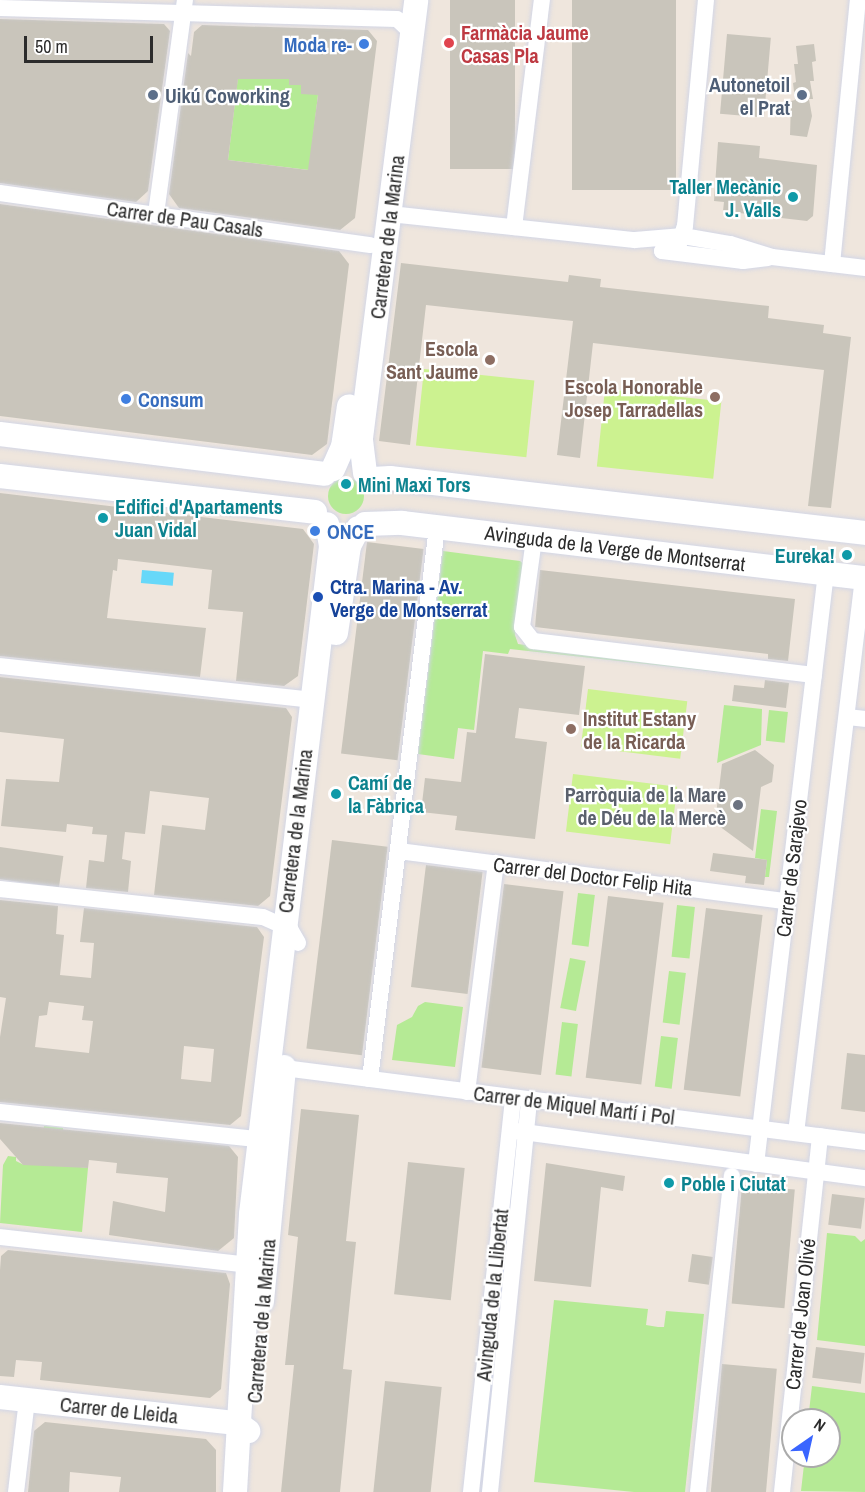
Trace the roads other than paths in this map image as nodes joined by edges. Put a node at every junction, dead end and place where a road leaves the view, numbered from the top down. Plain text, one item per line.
1 (416, 0) edge
2 (542, 0) edge
3 (706, 0) edge
4 (858, 0) edge
5 (184, 6) edge
6 (0, 8) edge
7 (403, 17) edge
8 (848, 100) junction
9 (865, 102) edge
10 (0, 193) edge
11 (156, 214) junction
12 (390, 214) junction
13 (514, 227) junction
14 (683, 236) junction
15 (635, 240) junction
16 (370, 245) junction
17 (662, 251) junction
18 (772, 257) junction
19 (832, 264) junction
20 (865, 268) edge
21 (0, 434) edge
22 (329, 472) junction
23 (0, 476) edge
24 (368, 476) junction
25 (321, 518) junction
26 (361, 526) junction
27 (437, 527) junction
28 (865, 533) edge
29 (534, 539) junction
30 (826, 573) junction
31 (864, 578) edge
32 (0, 666) edge
33 (859, 670) edge
34 (814, 675) junction
35 (312, 700) junction
36 (847, 717) junction
37 (865, 719) edge
38 (398, 857) junction
39 (496, 863) junction
40 (0, 888) edge
41 (786, 901) junction
42 (284, 924) junction
43 (298, 944) junction
44 (284, 1068) junction
45 (370, 1079) junction
46 (467, 1092) junction
47 (521, 1099) junction
48 (0, 1112) edge
49 (278, 1121) junction
50 (760, 1128) junction
51 (517, 1131) junction
52 (796, 1133) junction
53 (820, 1136) junction
54 (259, 1139) junction
55 (865, 1142) edge
56 (756, 1164) junction
57 (815, 1172) junction
58 (732, 1176) dead end
59 (865, 1178) edge
60 (0, 1237) edge
61 (248, 1265) junction
62 (0, 1397) edge
63 (27, 1400) junction
64 (248, 1426) junction
65 (16, 1492) edge
66 (235, 1492) edge
67 (250, 1492) edge
68 (471, 1492) edge
69 (490, 1492) edge
70 (698, 1492) edge
71 (782, 1492) edge

1 - 7 street, Carretera de la Marina
2 - 13 street
3 - 14 street
4 - 8 street
5 - 6 street
5 - 7 street
5 - 11 street
7 - 12 street, Carretera de la Marina
7 - 16 street, Carretera de la Marina
8 - 9 street
8 - 19 street
10 - 11 street, Carrer de Pau Casals
11 - 16 street, Carrer de Pau Casals
12 - 13 street
12 - 24 street, Carretera de la Marina
13 - 15 street
14 - 15 street
14 - 17 street
14 - 18 street
15 - 17 street
16 - 22 street, Carretera de la Marina
17 - 18 street
18 - 19 street
19 - 20 street
21 - 22 street
22 - 24 street
22 - 25 street
23 - 25 street
24 - 26 street
24 - 28 street
25 - 26 street
25 - 35 street, Carretera de la Marina
26 - 27 street, Avinguda de la Verge de Montserrat
26 - 43 street, Carretera de la Marina
27 - 29 street, Avinguda de la Verge de Montserrat
27 - 38 street
29 - 30 street, Avinguda de la Verge de Montserrat
29 - 34 street
30 - 31 street, Avinguda de la Verge de Montserrat
30 - 34 street, Carrer de Sarajevo
31 - 33 street, Carrer de Sarajevo
32 - 35 street
33 - 36 street, Carrer de Sarajevo
34 - 41 street, Carrer de Sarajevo
35 - 42 street, Carretera de la Marina
36 - 37 street
36 - 52 street, Carrer de Sarajevo
38 - 39 street, Carrer del Doctor Felip Hita
38 - 45 street
39 - 41 street, Carrer del Doctor Felip Hita
39 - 46 street
40 - 42 street
41 - 50 street, Carrer de Sarajevo
42 - 43 street
42 - 54 street, Carretera de la Marina
43 - 44 street, Carretera de la Marina
44 - 45 street, Carrer de Miquel Martí i Pol
44 - 49 street, Carretera de la Marina
45 - 46 street, Carrer de Miquel Martí i Pol
46 - 47 street, Carrer de Miquel Martí i Pol
47 - 50 street, Carrer de Miquel Martí i Pol
47 - 51 street, Avinguda de la Llibertat
48 - 54 street
49 - 54 street
49 - 64 street, Carretera de la Marina
50 - 52 street, Carrer de Miquel Martí i Pol
50 - 56 street, Carrer de Sarajevo
51 - 56 street, Carrer de Miquel Martí i Pol
51 - 68 street, Avinguda de la Llibertat
51 - 69 street, Avinguda de la Llibertat
52 - 53 street, Carrer de Miquel Martí i Pol
53 - 55 street, Carrer de Miquel Martí i Pol
53 - 57 street, Carrer de Joan Olivé
54 - 61 street, Carretera de la Marina
56 - 57 street, Carrer de Miquel Martí i Pol
57 - 59 street, Carrer de Miquel Martí i Pol
57 - 71 street, Carrer de Joan Olivé
58 - 70 street
60 - 61 street
61 - 64 street, Carretera de la Marina
62 - 63 street, Carrer de Lleida
63 - 64 street, Carrer de Lleida
63 - 65 street
64 - 66 street, Carretera de la Marina
64 - 67 street, Carretera de la Marina

